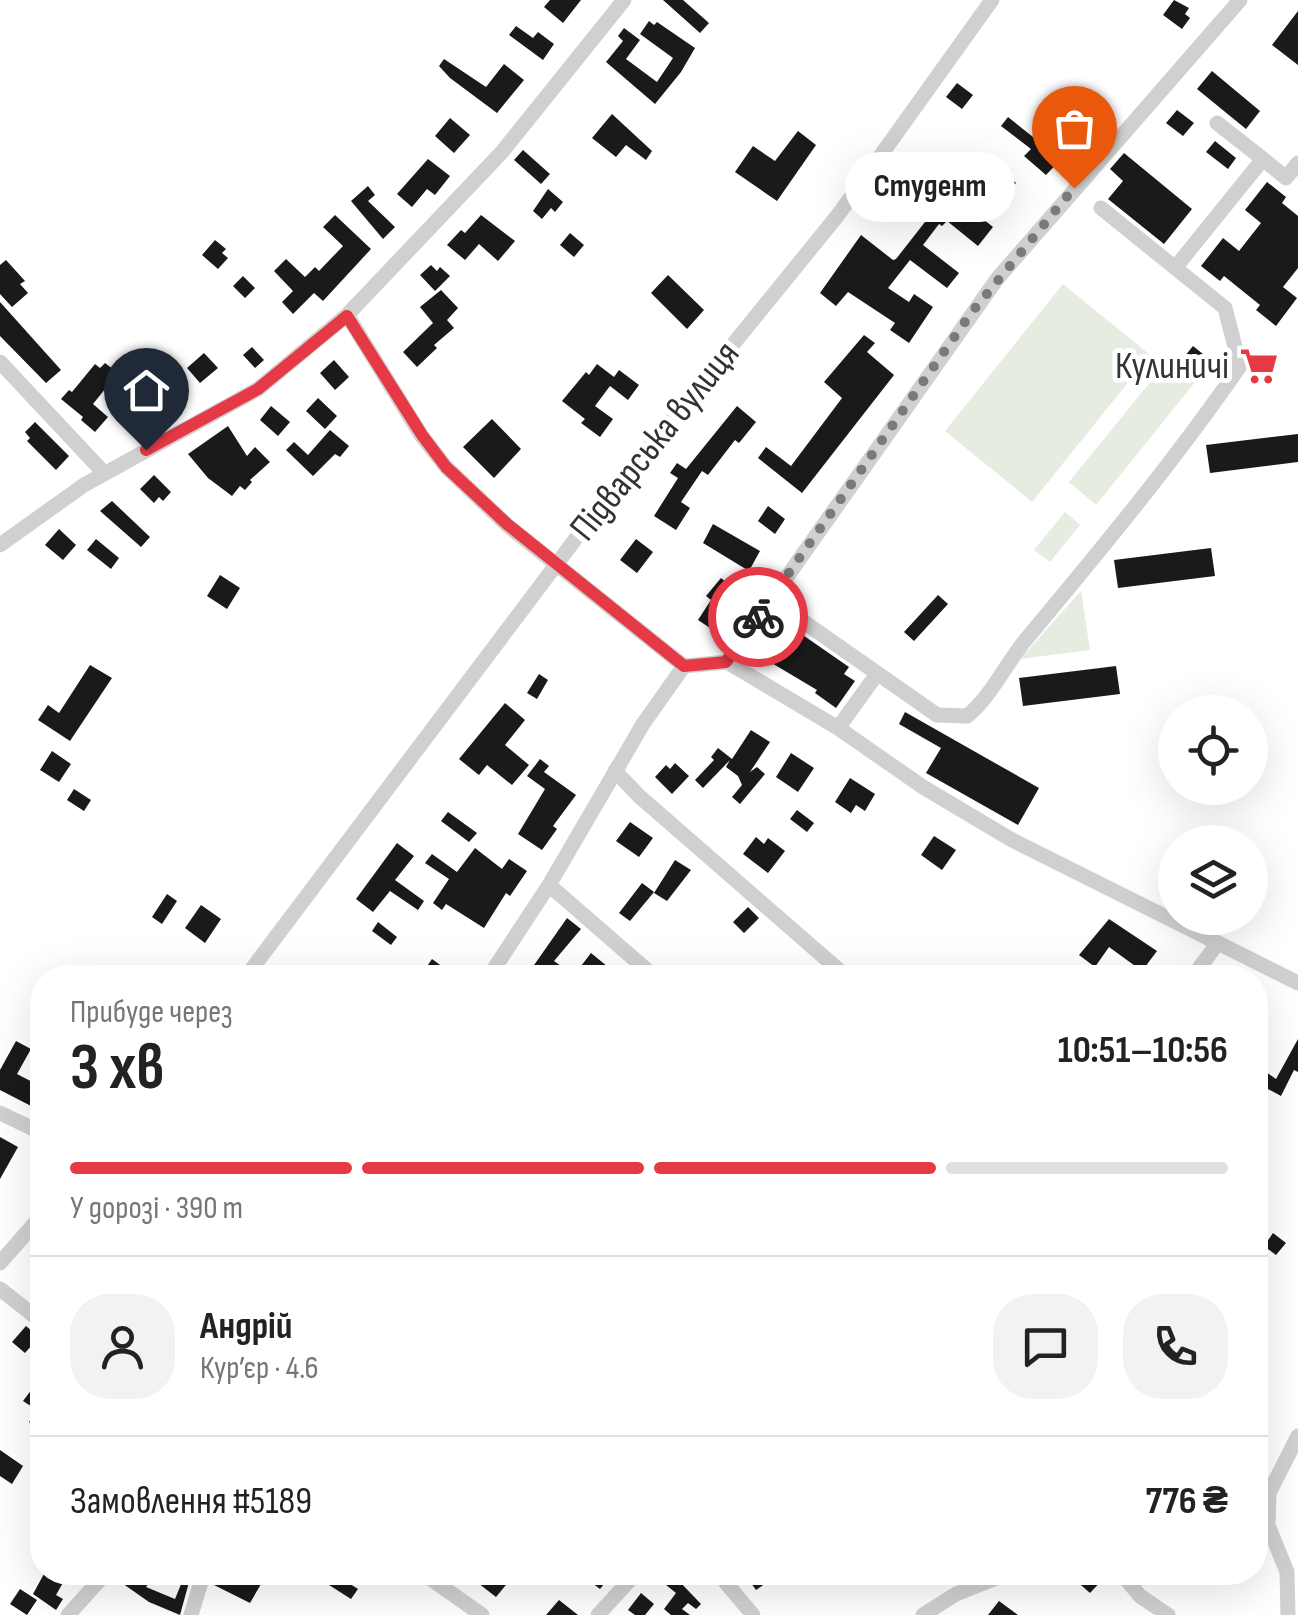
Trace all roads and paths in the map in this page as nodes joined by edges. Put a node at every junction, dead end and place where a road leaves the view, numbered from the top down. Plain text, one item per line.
1 (624, 0) edge
2 (992, 0) edge
3 (1240, 0) edge
4 (1218, 123) dead end
5 (1263, 159) junction
6 (1298, 163) edge
7 (1101, 208) dead end
8 (1174, 268) junction
9 (347, 316) junction
10 (0, 362) edge
11 (104, 473) junction
12 (0, 545) edge
13 (557, 564) junction
14 (771, 599) junction
15 (726, 662) junction
16 (684, 666) junction
17 (877, 674) junction
18 (838, 728) junction
19 (616, 771) junction
20 (549, 884) junction
21 (1216, 944) junction
22 (255, 965) edge
23 (496, 965) edge
24 (641, 965) edge
25 (833, 965) edge
26 (1201, 965) edge
27 (1260, 965) edge
28 (1268, 969) edge
29 (1298, 983) edge
30 (0, 1112) edge
31 (30, 1128) edge
32 (30, 1229) edge
33 (0, 1263) edge
34 (0, 1289) edge
35 (30, 1313) edge
36 (1298, 1436) edge
37 (95, 1585) edge
38 (200, 1585) edge
39 (439, 1585) edge
40 (625, 1585) edge
41 (728, 1585) edge
42 (978, 1585) edge
43 (1131, 1585) edge
44 (68, 1615) edge
45 (191, 1615) edge
46 (482, 1615) edge
47 (598, 1615) edge
48 (753, 1615) edge
49 (922, 1615) edge
50 (1168, 1615) edge
51 (1288, 1615) edge

1 - 9 street
2 - 13 street, Підварська вулиця
3 - 14 street
4 - 5 street
5 - 6 street
5 - 8 street
7 - 8 street
8 - 17 street
9 - 11 street
9 - 13 street
10 - 11 street
11 - 12 street
13 - 16 street
13 - 22 street, Підварська вулиця
14 - 15 street
14 - 17 street
15 - 16 street
15 - 18 street
16 - 19 street
17 - 18 street
18 - 21 street
19 - 20 street
19 - 25 street
20 - 23 street
20 - 24 street
21 - 26 street
21 - 27 street
28 - 29 street
30 - 31 street
32 - 33 street
34 - 35 street
36 - 51 street
37 - 44 street
38 - 45 street
39 - 46 street
40 - 47 street
41 - 48 street
42 - 49 street
43 - 50 street

